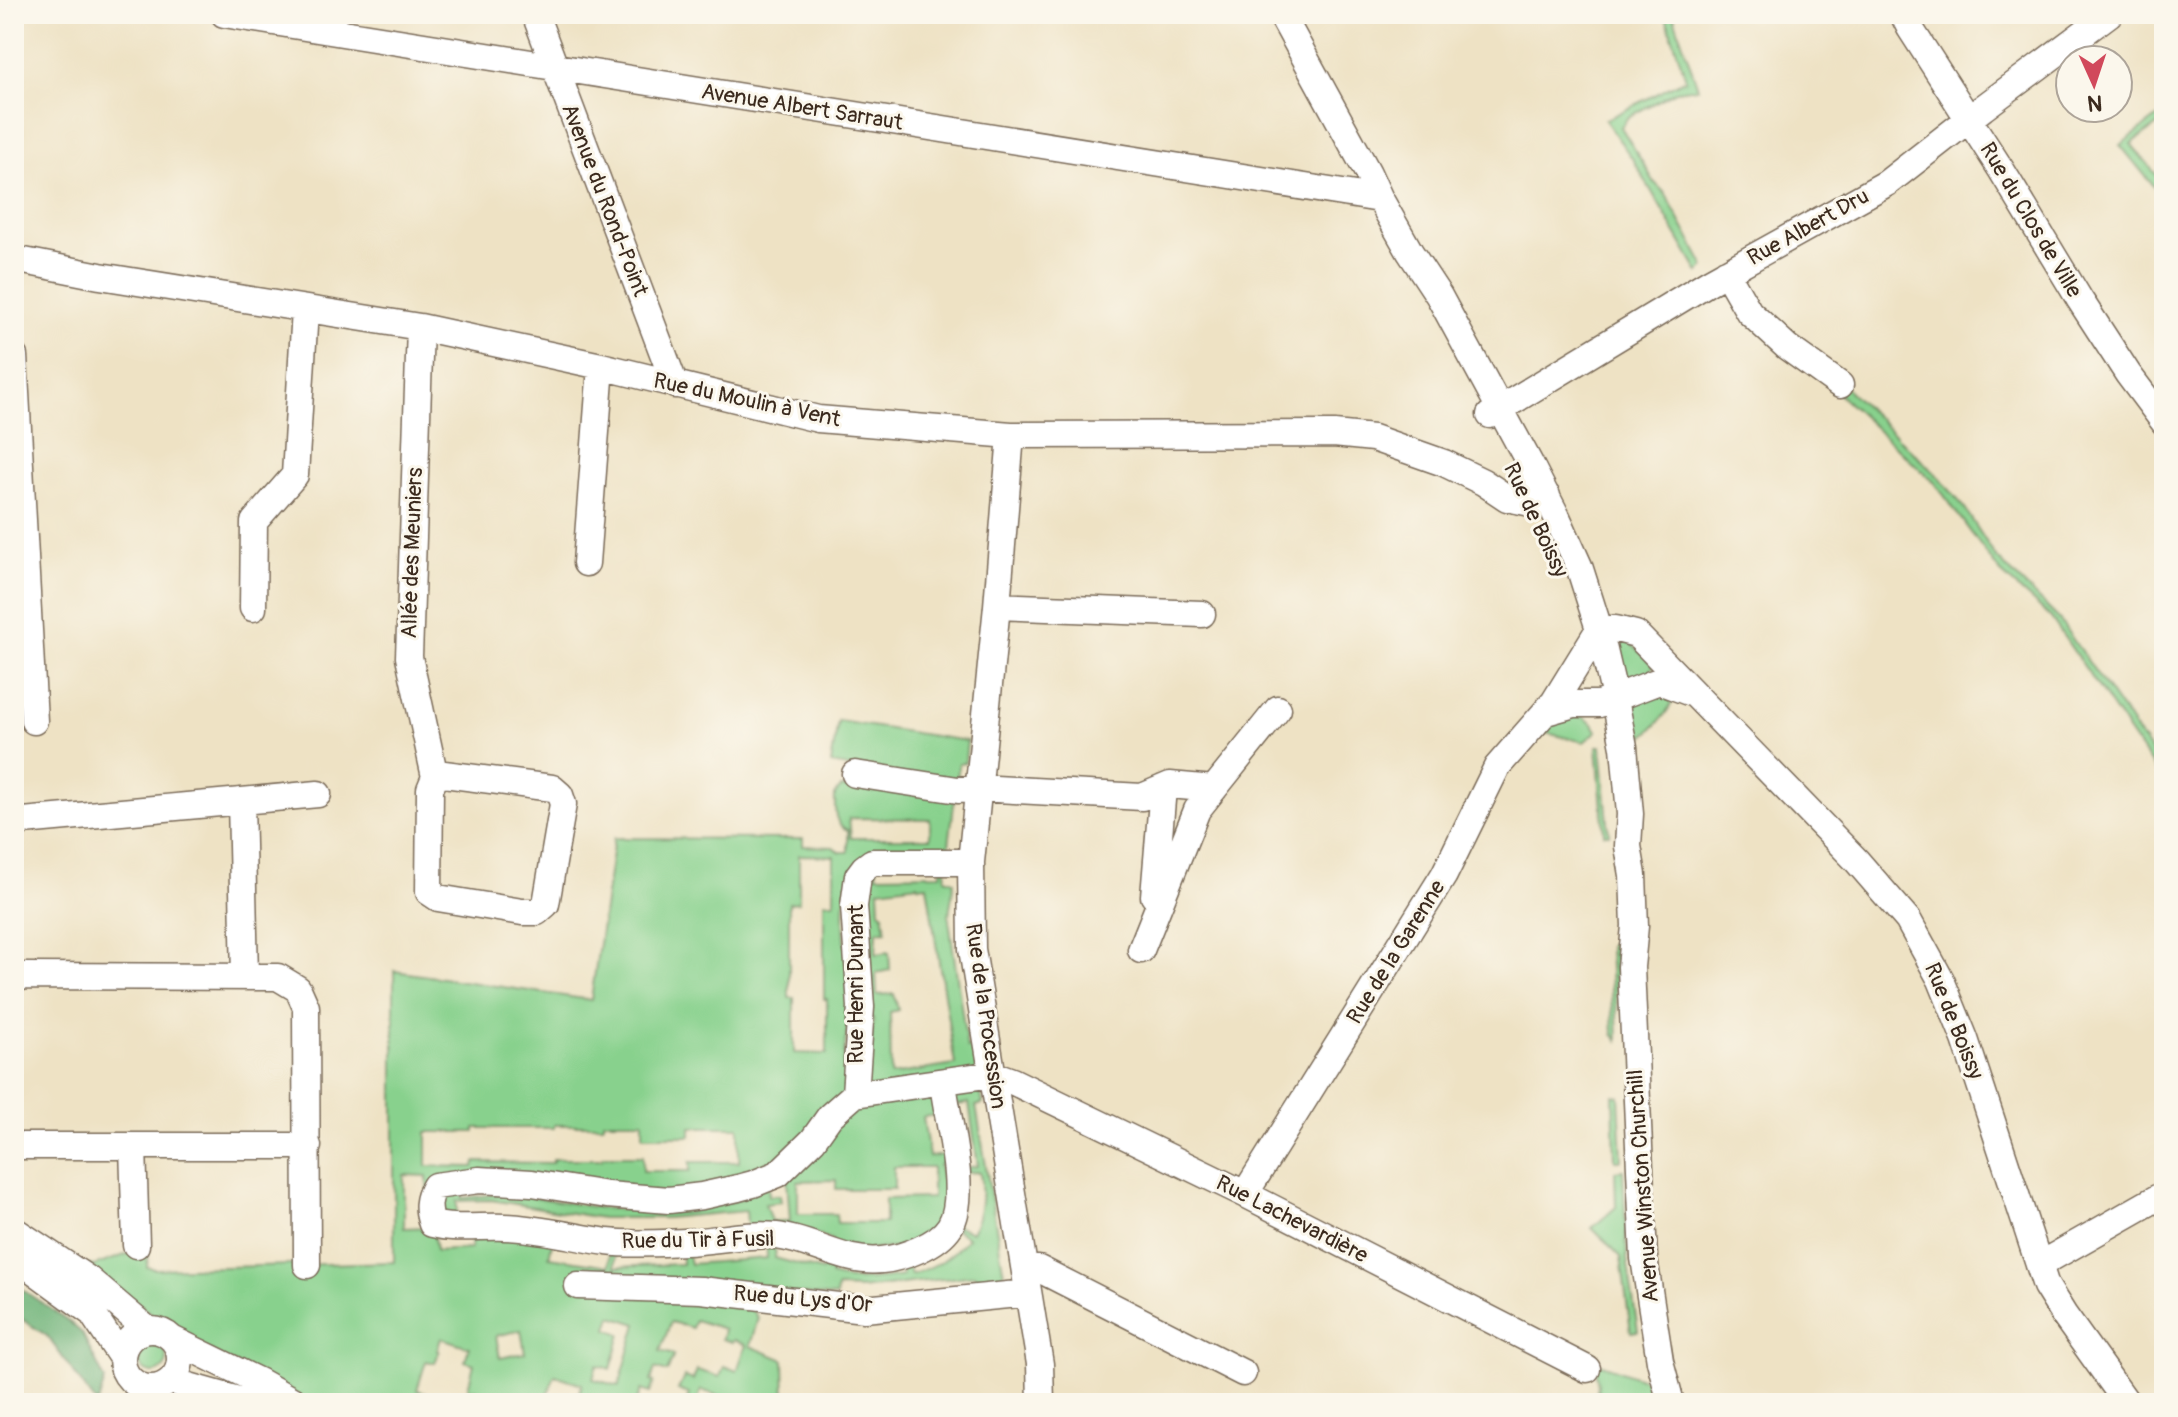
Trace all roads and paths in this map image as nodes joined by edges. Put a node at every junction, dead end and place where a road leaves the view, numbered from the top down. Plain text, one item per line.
1 (224, 14) edge
2 (535, 14) edge
3 (1281, 14) edge
4 (1903, 14) edge
5 (2109, 14) edge
6 (555, 67) junction
7 (1968, 119) junction
8 (1380, 199) junction
9 (14, 259) edge
10 (1726, 272) junction
11 (305, 310) junction
12 (420, 327) junction
13 (14, 356) edge
14 (601, 366) junction
15 (675, 385) junction
16 (1840, 385) dead end
17 (1495, 412) junction
18 (2164, 422) edge
19 (1011, 435) junction
20 (1522, 468) junction
21 (1483, 482) junction
22 (1539, 499) junction
23 (586, 563) dead end
24 (997, 606) junction
25 (253, 608) dead end
26 (1202, 614) dead end
27 (1592, 640) junction
28 (1693, 694) junction
29 (1609, 697) junction
30 (1278, 709) dead end
31 (1546, 712) junction
32 (34, 721) dead end
33 (855, 774) dead end
34 (435, 777) junction
35 (978, 788) junction
36 (1163, 788) junction
37 (1214, 789) junction
38 (318, 794) dead end
39 (241, 801) junction
40 (14, 828) edge
41 (971, 862) junction
42 (1152, 921) junction
43 (1141, 950) dead end
44 (245, 977) junction
45 (14, 980) edge
46 (993, 1074) junction
47 (943, 1083) junction
48 (855, 1094) junction
49 (14, 1146) edge
50 (133, 1146) junction
51 (308, 1146) junction
52 (1245, 1194) junction
53 (2164, 1194) edge
54 (432, 1224) joint
55 (14, 1230) edge
56 (136, 1245) dead end
57 (14, 1256) edge
58 (307, 1265) dead end
59 (2039, 1265) junction
60 (1026, 1281) junction
61 (578, 1286) dead end
62 (160, 1334) junction
63 (122, 1358) junction
64 (1587, 1369) dead end
65 (1243, 1373) dead end
66 (171, 1381) junction
67 (129, 1393) edge
68 (249, 1403) edge
69 (297, 1403) edge
70 (1041, 1403) edge
71 (1671, 1403) edge
72 (2127, 1403) edge

1 - 6 street, Avenue Albert Sarraut
2 - 6 street, Avenue du Rond-Point
3 - 8 street, Rue de Boissy
4 - 7 street, Rue du Clos de Ville
5 - 7 street, Rue Albert Dru
6 - 8 street, Avenue Albert Sarraut
6 - 15 street, Avenue du Rond-Point
7 - 10 street, Rue Albert Dru
7 - 18 street, Rue du Clos de Ville
8 - 17 street, Rue de Boissy
9 - 11 street, Rue du Moulin à Vent
10 - 16 street
10 - 17 street, Rue Albert Dru
11 - 12 street, Rue du Moulin à Vent
11 - 25 street
12 - 14 street, Rue du Moulin à Vent
12 - 34 street, Allée des Meuniers
13 - 32 street
14 - 15 street, Rue du Moulin à Vent
14 - 23 street
15 - 19 street, Rue du Moulin à Vent
17 - 20 street, Rue de Boissy
19 - 21 street, Rue du Moulin à Vent
19 - 24 street, Rue de la Procession
20 - 21 street
20 - 22 street, Rue de Boissy
21 - 22 street, Rue du Moulin à Vent
22 - 27 street, Rue de Boissy
24 - 26 street
24 - 35 street, Rue de la Procession
27 - 28 street, Rue de Boissy
27 - 29 street, Rue de Boissy
27 - 31 street, Rue de la Garenne
28 - 29 street, Rue de Boissy
28 - 59 street, Rue de Boissy
29 - 31 street
29 - 71 street, Avenue Winston Churchill
30 - 37 street
31 - 52 street, Rue de la Garenne
33 - 35 street
34 - 34 street, Allée des Meuniers
35 - 36 street
35 - 41 street, Rue de la Procession
36 - 37 street
36 - 42 street
37 - 42 street
38 - 39 street
39 - 40 street
39 - 44 street
41 - 46 street, Rue de la Procession
41 - 48 street, Rue Henri Dunant
42 - 43 street
44 - 45 street
44 - 51 street
46 - 47 street
46 - 52 street, Rue Lachevardière
46 - 60 street, Rue de la Procession
47 - 48 street
47 - 54 street, Rue du Tir à Fusil
48 - 54 street, Rue Henri Dunant
49 - 50 street
50 - 51 street
50 - 56 street
51 - 58 street
52 - 64 street, Rue Lachevardière
53 - 59 street
55 - 62 street
57 - 63 street
59 - 72 street, Rue de Boissy
60 - 61 street, Rue du Lys d'Or
60 - 65 street
60 - 70 street, Rue de la Procession
62 - 63 street
62 - 66 street
62 - 69 street
63 - 67 street
66 - 67 street
66 - 68 street

